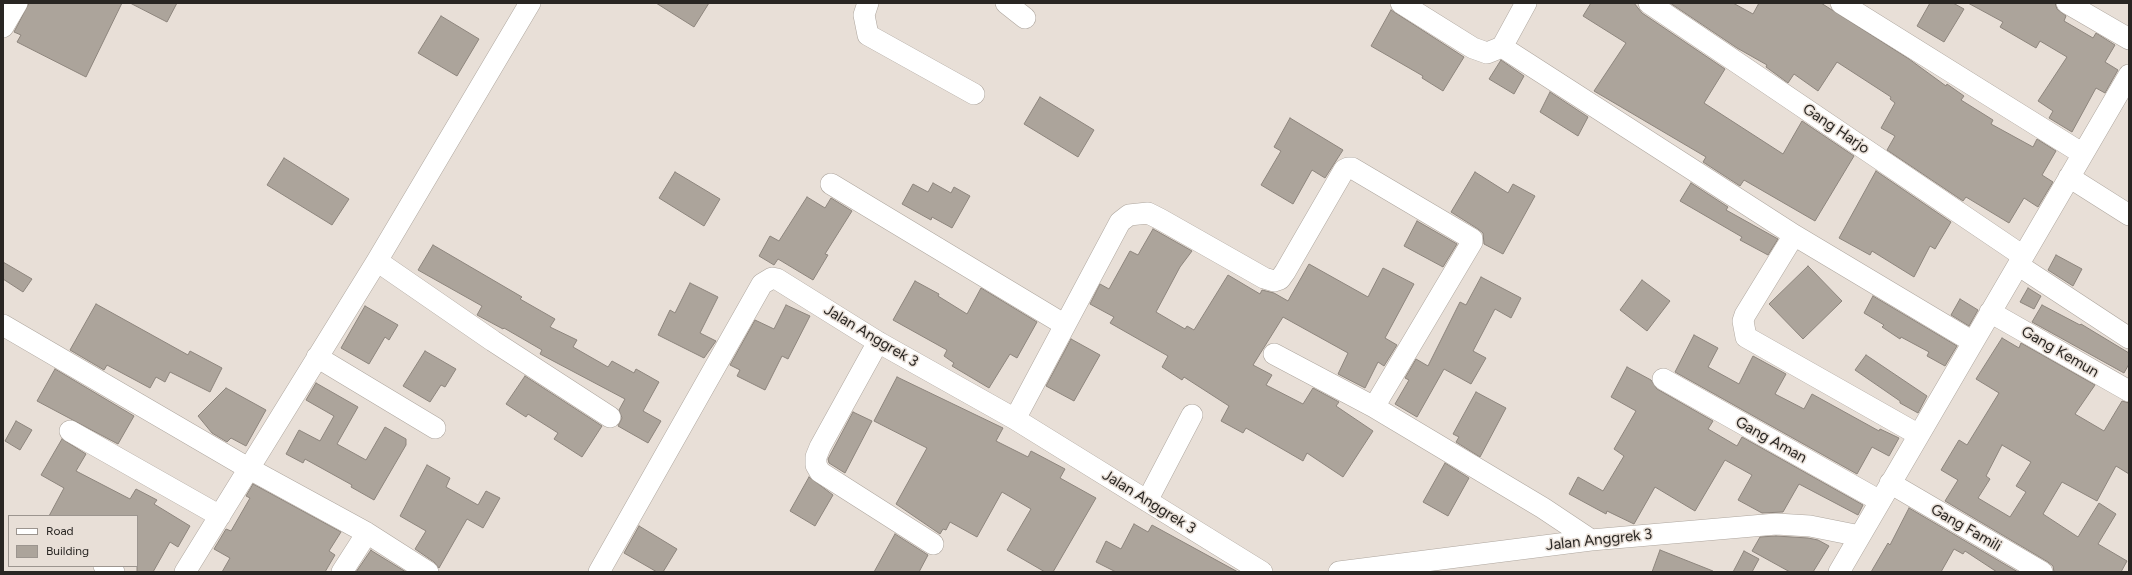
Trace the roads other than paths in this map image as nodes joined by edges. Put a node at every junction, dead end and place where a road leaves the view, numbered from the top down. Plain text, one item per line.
1 (16, 3) edge
2 (868, 3) edge
3 (1006, 3) edge
4 (1401, 3) edge
5 (1526, 3) edge
6 (1649, 3) edge
7 (1841, 3) edge
8 (2067, 3) edge
9 (523, 6) edge
10 (1025, 18) dead end
11 (3, 27) edge
12 (2129, 39) edge
13 (1502, 47) junction
14 (2126, 88) edge
15 (974, 94) dead end
16 (2083, 154) junction
17 (2069, 178) junction
18 (831, 184) dead end
19 (2129, 215) edge
20 (1794, 235) junction
21 (2021, 260) junction
22 (377, 261) junction
23 (1990, 312) junction
24 (3, 325) edge
25 (1065, 325) junction
26 (2129, 338) edge
27 (878, 342) junction
28 (1973, 342) junction
29 (1274, 354) dead end
30 (317, 357) junction
31 (1663, 379) dead end
32 (2129, 391) edge
33 (1374, 406) junction
34 (1192, 415) dead end
35 (610, 416) dead end
36 (1014, 419) junction
37 (435, 428) dead end
38 (70, 431) dead end
39 (1919, 435) junction
40 (248, 468) junction
41 (1890, 483) junction
42 (1147, 501) junction
43 (1880, 501) junction
44 (220, 516) junction
45 (367, 533) junction
46 (1860, 536) junction
47 (1591, 540) junction
48 (932, 544) dead end
49 (1430, 566) edge
50 (185, 572) edge
51 (342, 572) edge
52 (428, 572) edge
53 (599, 572) edge
54 (1262, 572) edge
55 (1339, 572) edge
56 (1839, 572) edge
57 (2042, 572) edge

1 - 11 street
2 - 15 street
3 - 10 street
4 - 13 street
5 - 13 street
6 - 21 street, Gang Harjo
7 - 16 street
8 - 12 street
9 - 22 street
13 - 20 street
14 - 16 street
16 - 17 street
17 - 19 street
17 - 21 street
18 - 25 street
20 - 28 street
20 - 39 street
21 - 23 street
21 - 26 street, Gang Harjo
22 - 30 street
22 - 35 street
23 - 28 street
23 - 32 street, Gang Kemun
24 - 40 street
25 - 33 street
25 - 36 street
27 - 36 street, Jalan Anggrek 3
27 - 48 street
27 - 53 street, Jalan Anggrek 3
28 - 39 street
29 - 33 street
30 - 37 street
30 - 40 street
31 - 43 street, Gang Aman
33 - 47 street
34 - 42 street
36 - 42 street, Jalan Anggrek 3
38 - 44 street
39 - 41 street
40 - 44 street
40 - 45 street
41 - 43 street
41 - 57 street, Gang Famili
42 - 54 street, Jalan Anggrek 3
43 - 46 street
44 - 50 street
45 - 51 street
45 - 52 street
46 - 47 street, Jalan Anggrek 3
46 - 56 street
47 - 49 street, Jalan Anggrek 3
49 - 55 street, Jalan Anggrek 3

